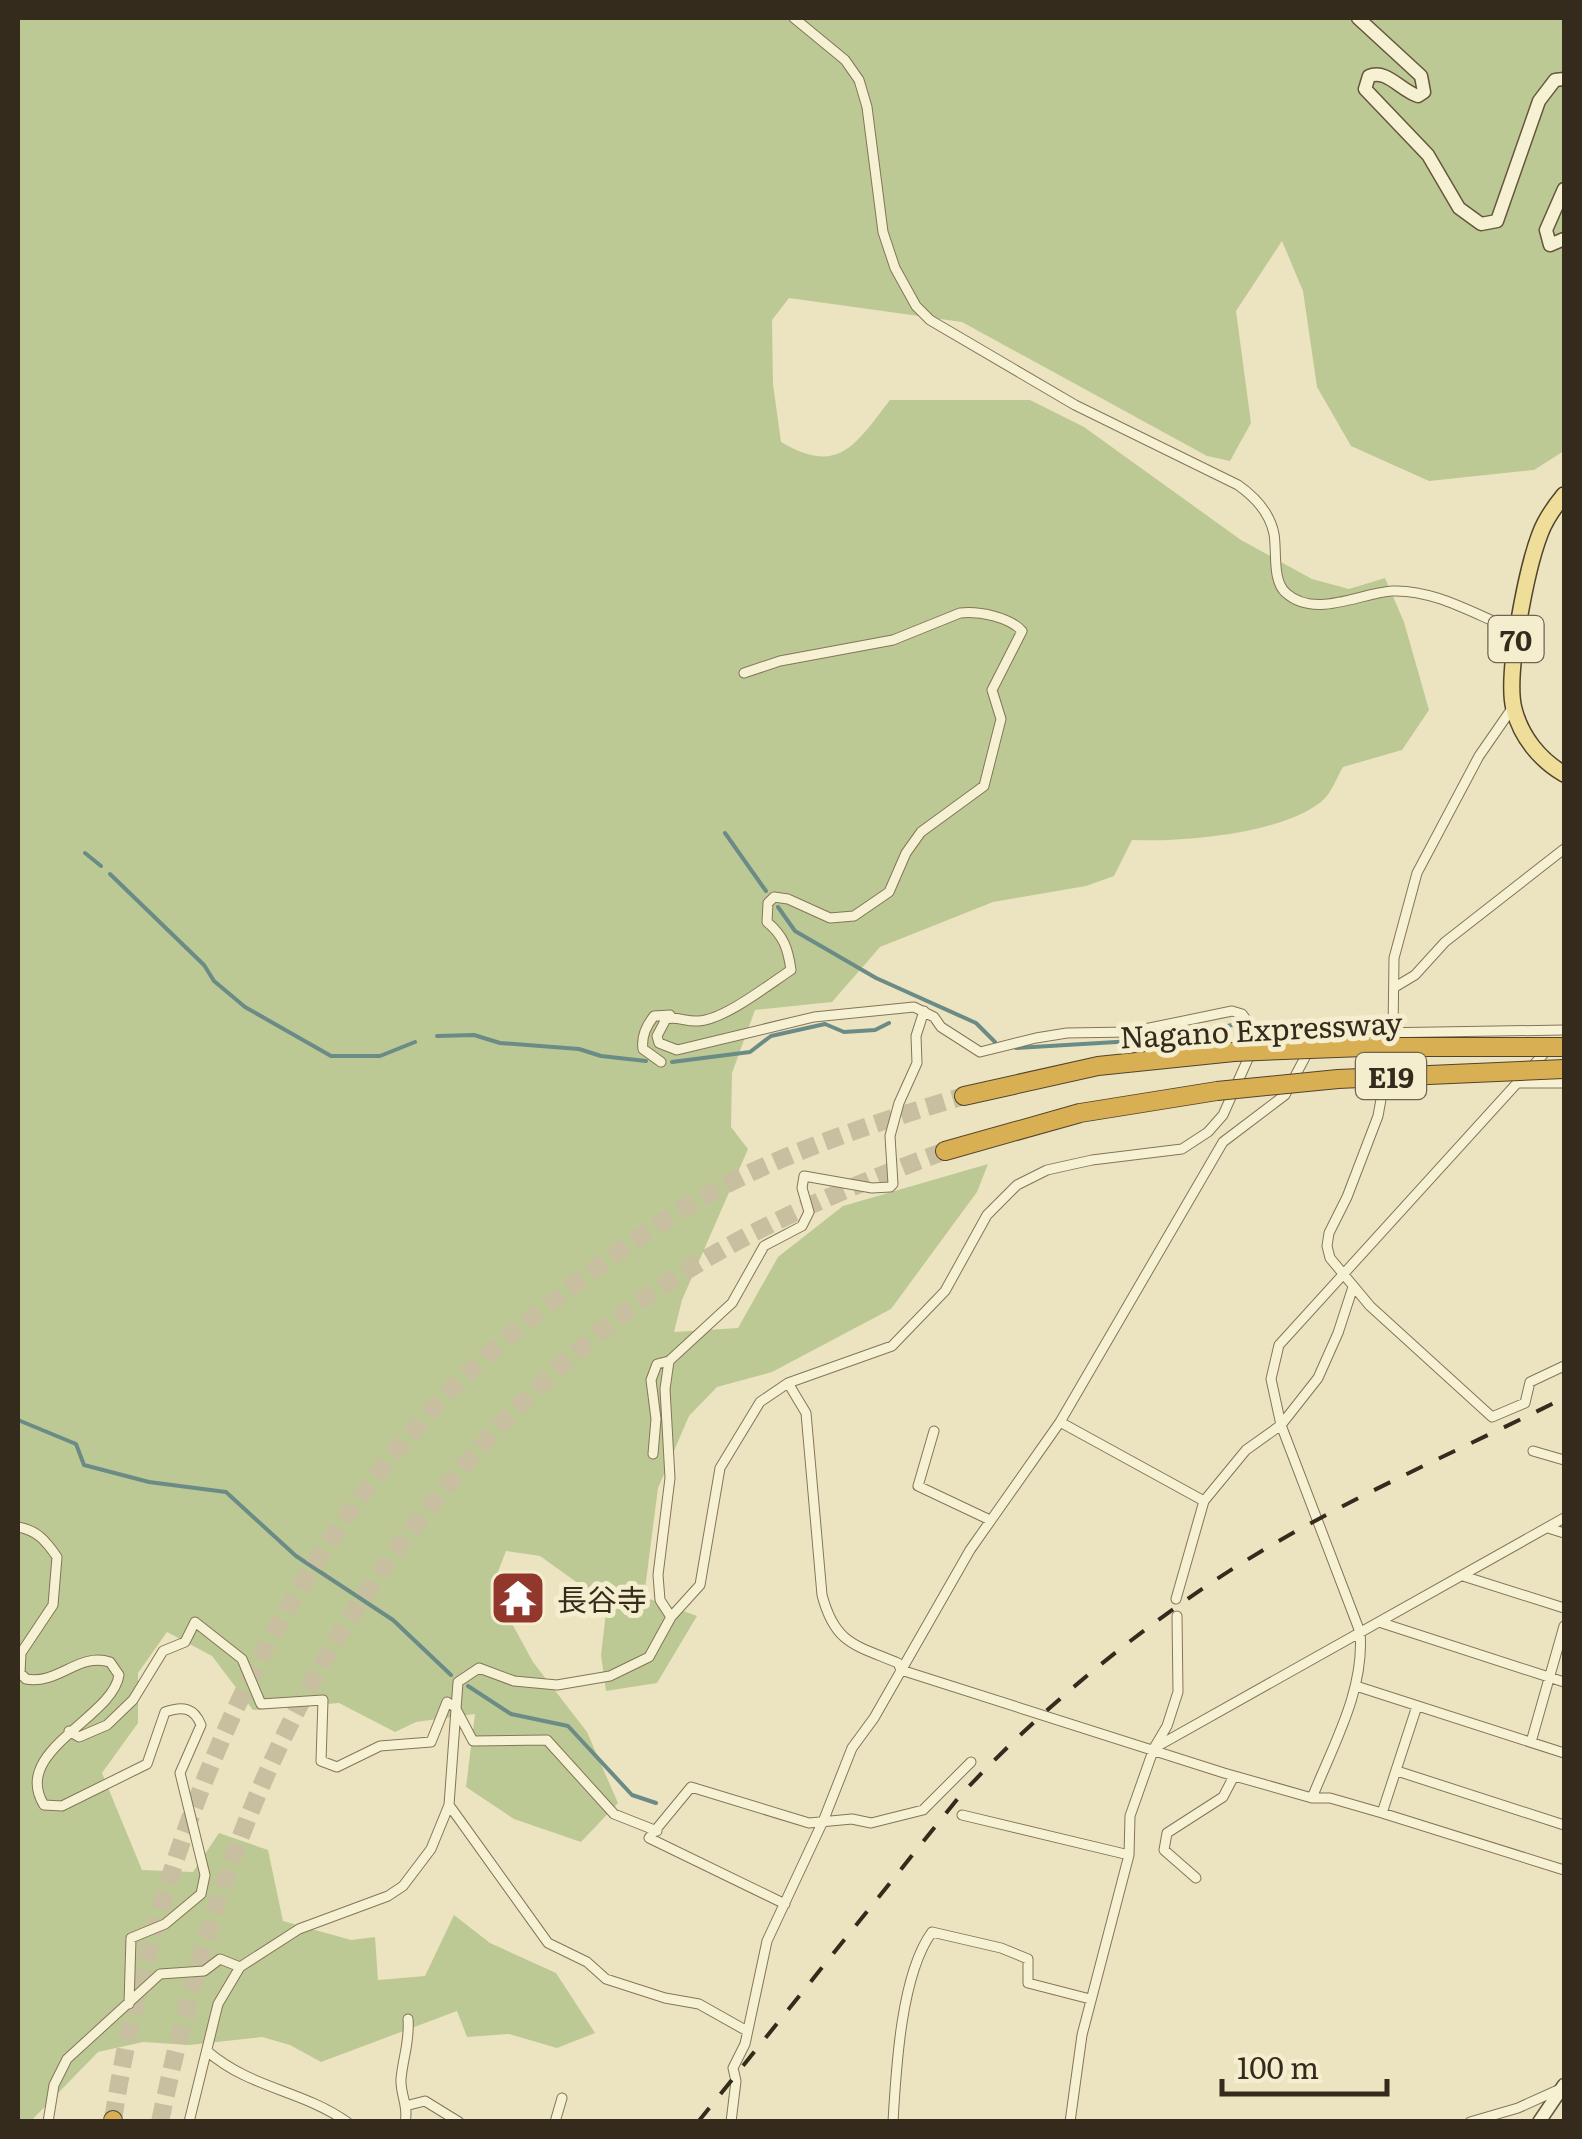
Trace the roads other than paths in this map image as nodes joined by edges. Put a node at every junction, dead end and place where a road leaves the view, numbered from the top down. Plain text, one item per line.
1 (794, 18) edge
2 (1358, 18) edge
3 (1564, 80) edge
4 (1564, 189) edge
5 (1564, 239) edge
6 (1564, 495) edge
7 (1517, 631) junction
8 (744, 673) dead end
9 (1513, 706) junction
10 (1564, 774) edge
11 (1564, 849) edge
12 (1394, 987) junction
13 (924, 1012) junction
14 (672, 1018) junction
15 (1564, 1031) edge
16 (1318, 1032) junction
17 (1393, 1032) junction
18 (1258, 1035) junction
19 (1564, 1047) edge
20 (661, 1062) dead end
21 (1564, 1069) edge
22 (1517, 1082) junction
23 (1564, 1082) edge
24 (964, 1096) tunnel mouth
25 (944, 1151) tunnel mouth
26 (1341, 1274) junction
27 (1353, 1287) junction
28 (669, 1361) junction
29 (1564, 1366) edge
30 (788, 1383) junction
31 (1060, 1422) junction
32 (1281, 1425) junction
33 (934, 1432) dead end
34 (1532, 1451) dead end
35 (653, 1454) dead end
36 (1564, 1460) edge
37 (1204, 1501) junction
38 (1564, 1518) edge
39 (990, 1520) junction
40 (18, 1527) edge
41 (1548, 1528) junction
42 (1564, 1533) edge
43 (1463, 1576) junction
44 (1176, 1599) dead end
45 (1564, 1608) edge
46 (1178, 1616) dead end
47 (671, 1617) junction
48 (1382, 1623) junction
49 (1564, 1626) edge
50 (1360, 1632) junction
51 (901, 1670) junction
52 (1551, 1678) junction
53 (1564, 1682) edge
54 (1356, 1686) junction
55 (1417, 1706) junction
56 (455, 1707) junction
57 (69, 1732) junction
58 (1531, 1742) junction
59 (1154, 1748) junction
60 (1564, 1753) edge
61 (971, 1762) dead end
62 (1398, 1771) junction
63 (1234, 1776) junction
64 (1312, 1798) junction
65 (449, 1805) junction
66 (1382, 1813) junction
67 (962, 1815) dead end
68 (824, 1819) junction
69 (1564, 1825) edge
70 (657, 1831) junction
71 (1129, 1855) junction
72 (1564, 1870) edge
73 (1196, 1878) dead end
74 (785, 1904) junction
75 (240, 1968) junction
76 (1090, 1999) junction
77 (129, 2004) junction
78 (408, 2019) dead end
79 (747, 2031) junction
80 (207, 2051) junction
81 (1564, 2086) edge
82 (562, 2098) dead end
83 (406, 2106) junction
84 (48, 2122) edge
85 (189, 2122) edge
86 (347, 2122) edge
87 (404, 2122) edge
88 (459, 2122) edge
89 (555, 2122) edge
90 (731, 2122) edge
91 (893, 2122) edge
92 (1070, 2122) edge
93 (1470, 2122) edge
94 (1539, 2122) edge

1 - 7 street
2 - 3 main road
4 - 5 main road
6 - 7 main road, 70
7 - 9 main road, 70
8 - 14 street
9 - 10 main road, 70
9 - 12 street
11 - 12 street
12 - 17 street
13 - 14 street
13 - 18 street
13 - 28 street
14 - 20 street
15 - 17 street
15 - 22 street
16 - 17 street
16 - 18 street
16 - 31 street
17 - 26 street
18 - 30 street
19 - 24 highway, Nagano Expressway / E19, bridge
21 - 25 highway, Nagano Expressway / E19, bridge
22 - 23 street
22 - 26 street
26 - 27 street
26 - 32 street
27 - 29 street
27 - 32 street
28 - 35 street
28 - 47 street
30 - 47 street
30 - 51 street
31 - 37 street
31 - 39 street
32 - 37 street
32 - 50 street
33 - 39 street
34 - 36 street
37 - 44 street
38 - 41 street
39 - 51 street
40 - 57 street
41 - 42 street
41 - 43 street
43 - 45 street
43 - 48 street
46 - 59 street
47 - 56 street
48 - 50 street
48 - 52 street
49 - 52 street
50 - 54 street
50 - 59 street
51 - 59 street
51 - 68 street
52 - 53 street
52 - 58 street
54 - 55 street
54 - 64 street
55 - 58 street
55 - 62 street
56 - 57 street
56 - 65 street
56 - 70 street
57 - 77 street
58 - 60 street
59 - 63 street
59 - 71 street
61 - 68 street
62 - 66 street
62 - 69 street
63 - 64 street
63 - 73 street
64 - 66 street
65 - 75 street
65 - 79 street
66 - 72 street
67 - 71 street
68 - 70 street
68 - 74 street
70 - 74 street
71 - 76 street
74 - 79 street
75 - 77 street
75 - 80 street
76 - 91 street
76 - 92 street
77 - 84 street
78 - 83 street
79 - 90 street
80 - 85 street
80 - 86 street
81 - 93 street
81 - 94 main road
82 - 89 street
83 - 87 street
83 - 88 street

